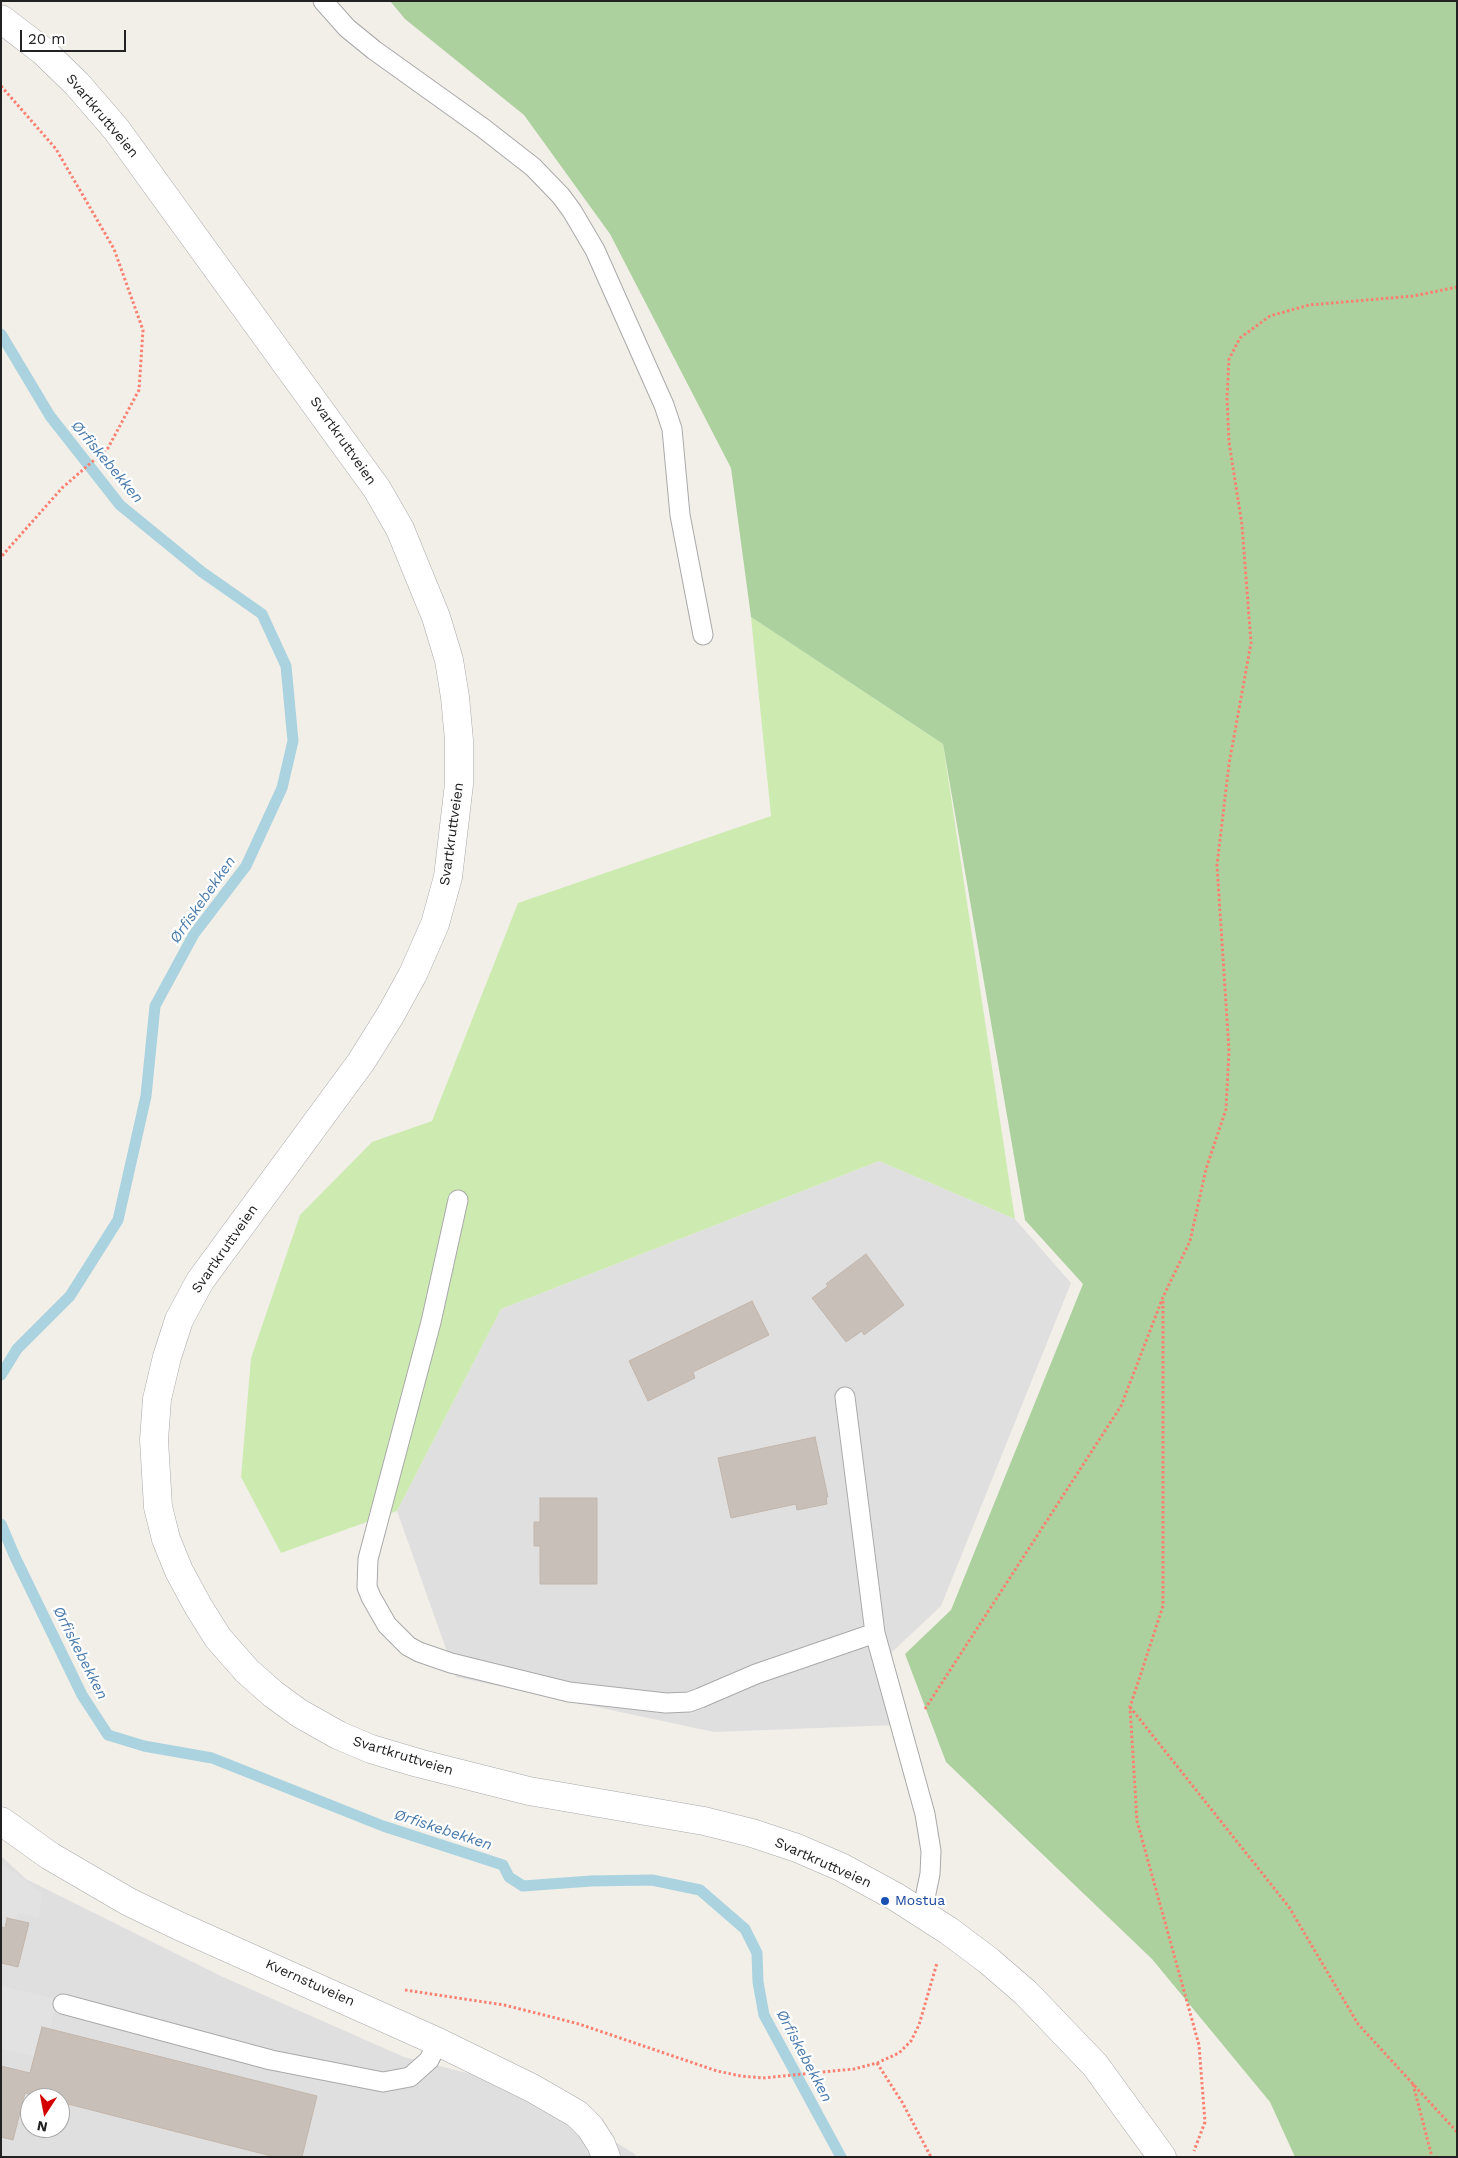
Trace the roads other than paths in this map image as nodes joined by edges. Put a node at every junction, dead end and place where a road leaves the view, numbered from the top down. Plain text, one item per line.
1 (323, 1) edge
2 (1, 19) edge
3 (703, 635) dead end
4 (458, 1200) dead end
5 (845, 1397) dead end
6 (875, 1633) junction
7 (1, 1821) edge
8 (922, 1912) junction
9 (63, 2004) dead end
10 (438, 2042) junction
11 (606, 2157) edge
12 (1162, 2157) edge

1 - 3 lane
2 - 8 street, Svartkruttveien
4 - 6 lane
5 - 6 lane
6 - 8 lane
7 - 10 street, Kvernstuveien
8 - 12 street, Svartkruttveien
9 - 10 lane
10 - 11 street, Kvernstuveien

